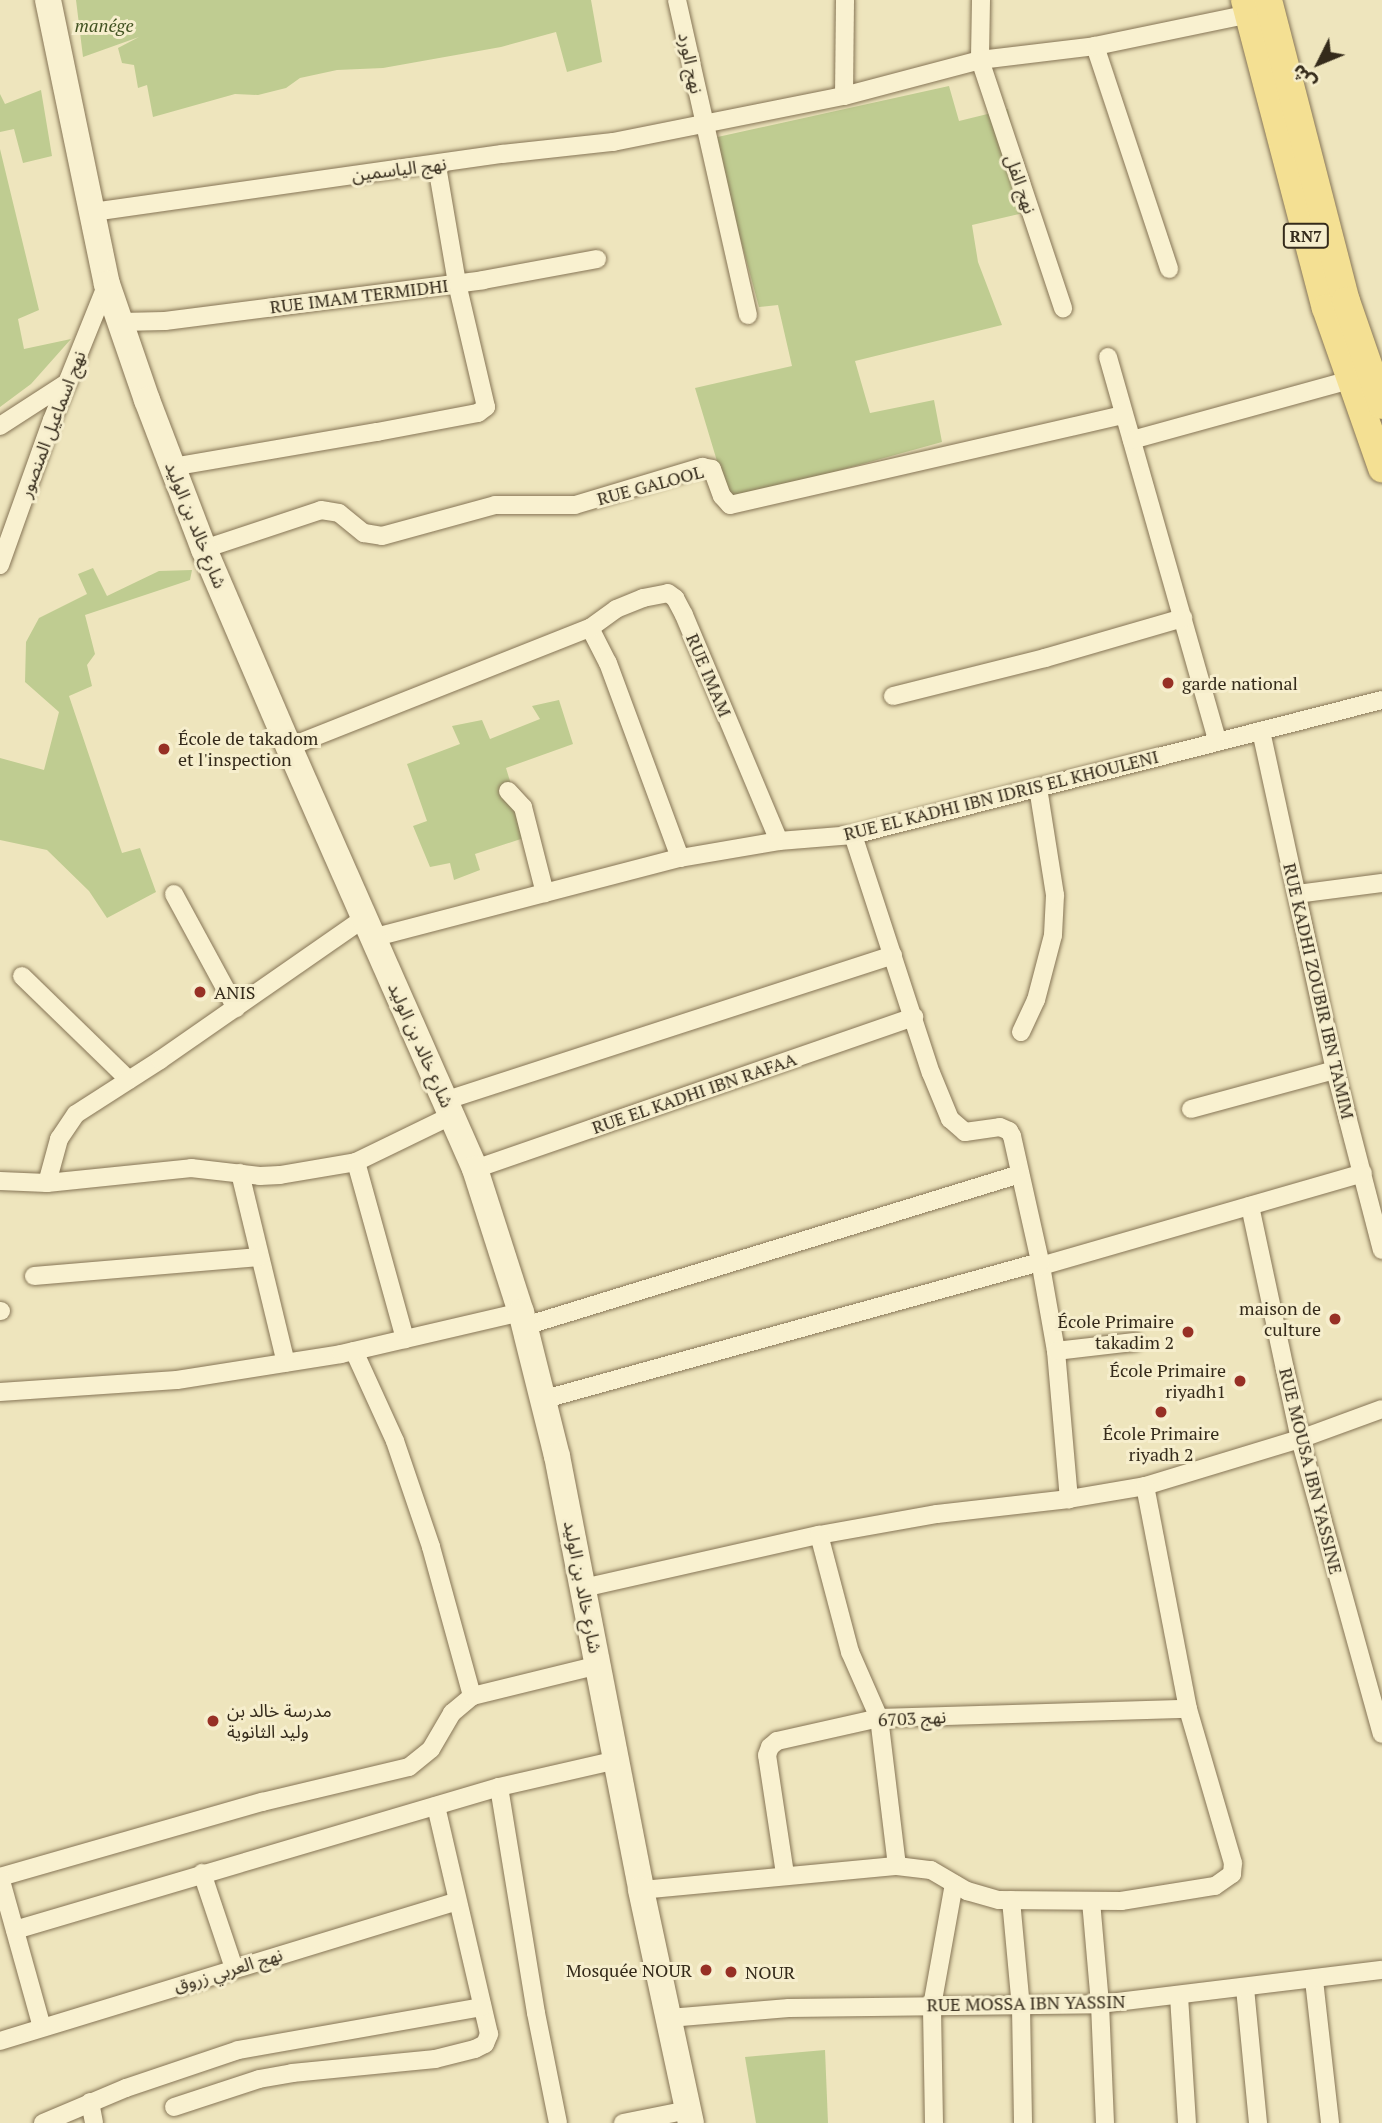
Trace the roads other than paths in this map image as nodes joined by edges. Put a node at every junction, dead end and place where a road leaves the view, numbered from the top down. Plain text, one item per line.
1 (48, 0) edge
2 (677, 0) edge
3 (845, 0) edge
4 (981, 0) edge
5 (1254, 5) edge
6 (1095, 46) junction
7 (980, 60) junction
8 (844, 96) junction
9 (704, 126) junction
10 (437, 166) junction
11 (93, 212) junction
12 (597, 259) dead end
13 (1169, 269) dead end
14 (457, 283) junction
15 (107, 284) junction
16 (1063, 308) dead end
17 (748, 315) dead end
18 (120, 322) junction
19 (1108, 357) dead end
20 (1350, 380) junction
21 (68, 382) junction
22 (1382, 405) edge
23 (1124, 415) junction
24 (0, 426) edge
25 (1132, 440) junction
26 (172, 467) junction
27 (1382, 468) edge
28 (204, 549) junction
29 (0, 565) edge
30 (1183, 618) junction
31 (590, 628) junction
32 (893, 696) dead end
33 (1382, 700) edge
34 (1261, 730) junction
35 (1218, 742) junction
36 (289, 747) junction
37 (1038, 788) junction
38 (508, 791) dead end
39 (853, 835) junction
40 (779, 841) junction
41 (680, 858) junction
42 (1382, 883) edge
43 (545, 893) junction
44 (174, 894) dead end
45 (1297, 894) junction
46 (368, 928) junction
47 (893, 955) junction
48 (22, 976) dead end
49 (236, 1008) junction
50 (914, 1017) junction
51 (1021, 1031) dead end
52 (1335, 1070) junction
53 (129, 1080) junction
54 (450, 1108) junction
55 (1191, 1108) dead end
56 (356, 1162) junction
57 (475, 1169) junction
58 (240, 1173) junction
59 (1020, 1174) junction
60 (1363, 1174) junction
61 (0, 1181) edge
62 (47, 1182) junction
63 (1250, 1206) junction
64 (1378, 1212) edge
65 (1382, 1250) edge
66 (260, 1257) junction
67 (1041, 1264) junction
68 (34, 1276) dead end
69 (523, 1319) junction
70 (405, 1339) junction
71 (1134, 1342) dead end
72 (354, 1351) junction
73 (1056, 1351) junction
74 (286, 1363) junction
75 (0, 1392) edge
76 (545, 1399) junction
77 (1382, 1409) edge
78 (1300, 1439) junction
79 (1144, 1486) junction
80 (1069, 1499) junction
81 (819, 1535) junction
82 (583, 1588) junction
83 (599, 1665) junction
84 (472, 1696) junction
85 (1188, 1709) junction
86 (879, 1718) junction
87 (1382, 1734) edge
88 (617, 1760) junction
89 (499, 1787) junction
90 (436, 1806) junction
91 (897, 1866) junction
92 (202, 1872) junction
93 (785, 1874) junction
94 (0, 1877) edge
95 (954, 1884) junction
96 (640, 1890) junction
97 (1011, 1900) junction
98 (457, 1901) junction
99 (1091, 1901) junction
100 (15, 1930) junction
101 (234, 1968) junction
102 (1382, 1970) edge
103 (1314, 1980) junction
104 (1245, 1988) junction
105 (1179, 1996) junction
106 (1100, 2004) junction
107 (932, 2006) junction
108 (482, 2007) junction
109 (1021, 2007) junction
110 (669, 2018) junction
111 (42, 2027) junction
112 (0, 2041) edge
113 (90, 2102) junction
114 (174, 2107) dead end
115 (689, 2116) edge
116 (43, 2123) edge
117 (94, 2123) edge
118 (558, 2123) edge
119 (623, 2123) edge
120 (934, 2123) edge
121 (1023, 2123) edge
122 (1105, 2123) edge
123 (1187, 2123) edge
124 (1258, 2123) edge
125 (1330, 2123) edge

1 - 11 street, شارع خالد بن الوليد
2 - 9 street, نهج الورد
3 - 8 street
4 - 7 street
5 - 6 street, نهج الياسمين
5 - 20 main road, RN7
5 - 22 main road, RN7
6 - 7 street, نهج الياسمين
6 - 13 street
7 - 8 street, نهج الياسمين
7 - 16 street, نهج الفل
8 - 9 street, نهج الياسمين
9 - 10 street, نهج الياسمين
9 - 17 street, نهج الورد
10 - 11 street, نهج الياسمين
10 - 14 street
11 - 15 street, شارع خالد بن الوليد
12 - 14 street, RUE IMAM TERMIDHI
14 - 18 street, RUE IMAM TERMIDHI
14 - 26 street
15 - 18 street, شارع خالد بن الوليد
15 - 21 street, نهج اسماعيل المنصور
18 - 26 street, شارع خالد بن الوليد
19 - 23 street
20 - 25 street
20 - 27 main road, RN7
21 - 24 street
21 - 29 street, نهج اسماعيل المنصور
23 - 25 street
23 - 28 street, RUE GALOOL
25 - 30 street
26 - 28 street, شارع خالد بن الوليد
28 - 36 street, شارع خالد بن الوليد
30 - 32 street
30 - 35 street
31 - 36 street, RUE IMAM
31 - 40 street, RUE IMAM
31 - 41 street
33 - 34 street, RUE EL KADHI IBN IDRIS EL KHOULENI
34 - 35 street, RUE EL KADHI IBN IDRIS EL KHOULENI
34 - 45 street, RUE KADHI ZOUBIR IBN TAMIM
35 - 37 street, RUE EL KADHI IBN IDRIS EL KHOULENI
36 - 46 street, شارع خالد بن الوليد
37 - 39 street, RUE EL KADHI IBN IDRIS EL KHOULENI
37 - 51 street
38 - 43 street
39 - 40 street, RUE EL KADHI IBN IDRIS EL KHOULENI
39 - 47 street
40 - 41 street, RUE EL KADHI IBN IDRIS EL KHOULENI
41 - 43 street, RUE EL KADHI IBN IDRIS EL KHOULENI
42 - 45 street
43 - 46 street, RUE EL KADHI IBN IDRIS EL KHOULENI
44 - 49 street
45 - 52 street, RUE KADHI ZOUBIR IBN TAMIM
46 - 49 street
46 - 54 street, شارع خالد بن الوليد
47 - 50 street
47 - 54 street
48 - 53 street
49 - 53 street
50 - 57 street, RUE EL KADHI IBN RAFAA
50 - 59 street
52 - 55 street
52 - 60 street, RUE KADHI ZOUBIR IBN TAMIM
53 - 62 street
54 - 56 street
54 - 57 street, شارع خالد بن الوليد
56 - 58 street
56 - 70 street
57 - 69 street, شارع خالد بن الوليد
58 - 62 street
58 - 66 street
59 - 67 street
59 - 69 street
60 - 63 street
60 - 64 street, RUE KADHI ZOUBIR IBN TAMIM
61 - 62 street
63 - 67 street
63 - 78 street, RUE MOUSA IBN YASSINE
64 - 65 street, RUE KADHI ZOUBIR IBN TAMIM
66 - 68 street
66 - 74 street
67 - 73 street
67 - 76 street
69 - 70 street
69 - 76 street, شارع خالد بن الوليد
70 - 72 street
71 - 73 street
72 - 74 street
72 - 84 street
73 - 80 street
74 - 75 street
76 - 82 street, شارع خالد بن الوليد
77 - 78 street
78 - 79 street
78 - 87 street, RUE MOUSA IBN YASSINE
79 - 80 street
79 - 85 street
80 - 81 street
81 - 82 street
81 - 86 street
82 - 83 street, شارع خالد بن الوليد
83 - 84 street
83 - 88 street, شارع خالد بن الوليد
84 - 94 street
85 - 86 street, نهج 6703
85 - 99 street
86 - 91 street
86 - 93 street, نهج 6703
88 - 89 street
88 - 96 street, شارع خالد بن الوليد
89 - 90 street
89 - 118 street
90 - 92 street
90 - 98 street
91 - 93 street
91 - 95 street
92 - 100 street
92 - 101 street
93 - 96 street
94 - 100 street
95 - 97 street
95 - 107 street
96 - 110 street, شارع خالد بن الوليد
97 - 99 street
97 - 109 street
98 - 101 street, نهج العربي زروق
98 - 108 street
99 - 106 street
100 - 111 street
101 - 111 street, نهج العربي زروق
102 - 103 street, RUE MOSSA IBN YASSIN
103 - 104 street, RUE MOSSA IBN YASSIN
103 - 125 street
104 - 105 street, RUE MOSSA IBN YASSIN
104 - 124 street
105 - 106 street, RUE MOSSA IBN YASSIN
105 - 123 street
106 - 109 street, RUE MOSSA IBN YASSIN
106 - 122 street
107 - 109 street, RUE MOSSA IBN YASSIN
107 - 110 street, RUE MOSSA IBN YASSIN
107 - 120 street
108 - 113 street
108 - 114 street
109 - 121 street
110 - 115 street, شارع خالد بن الوليد
111 - 112 street, نهج العربي زروق
113 - 116 street
113 - 117 street
115 - 119 street

